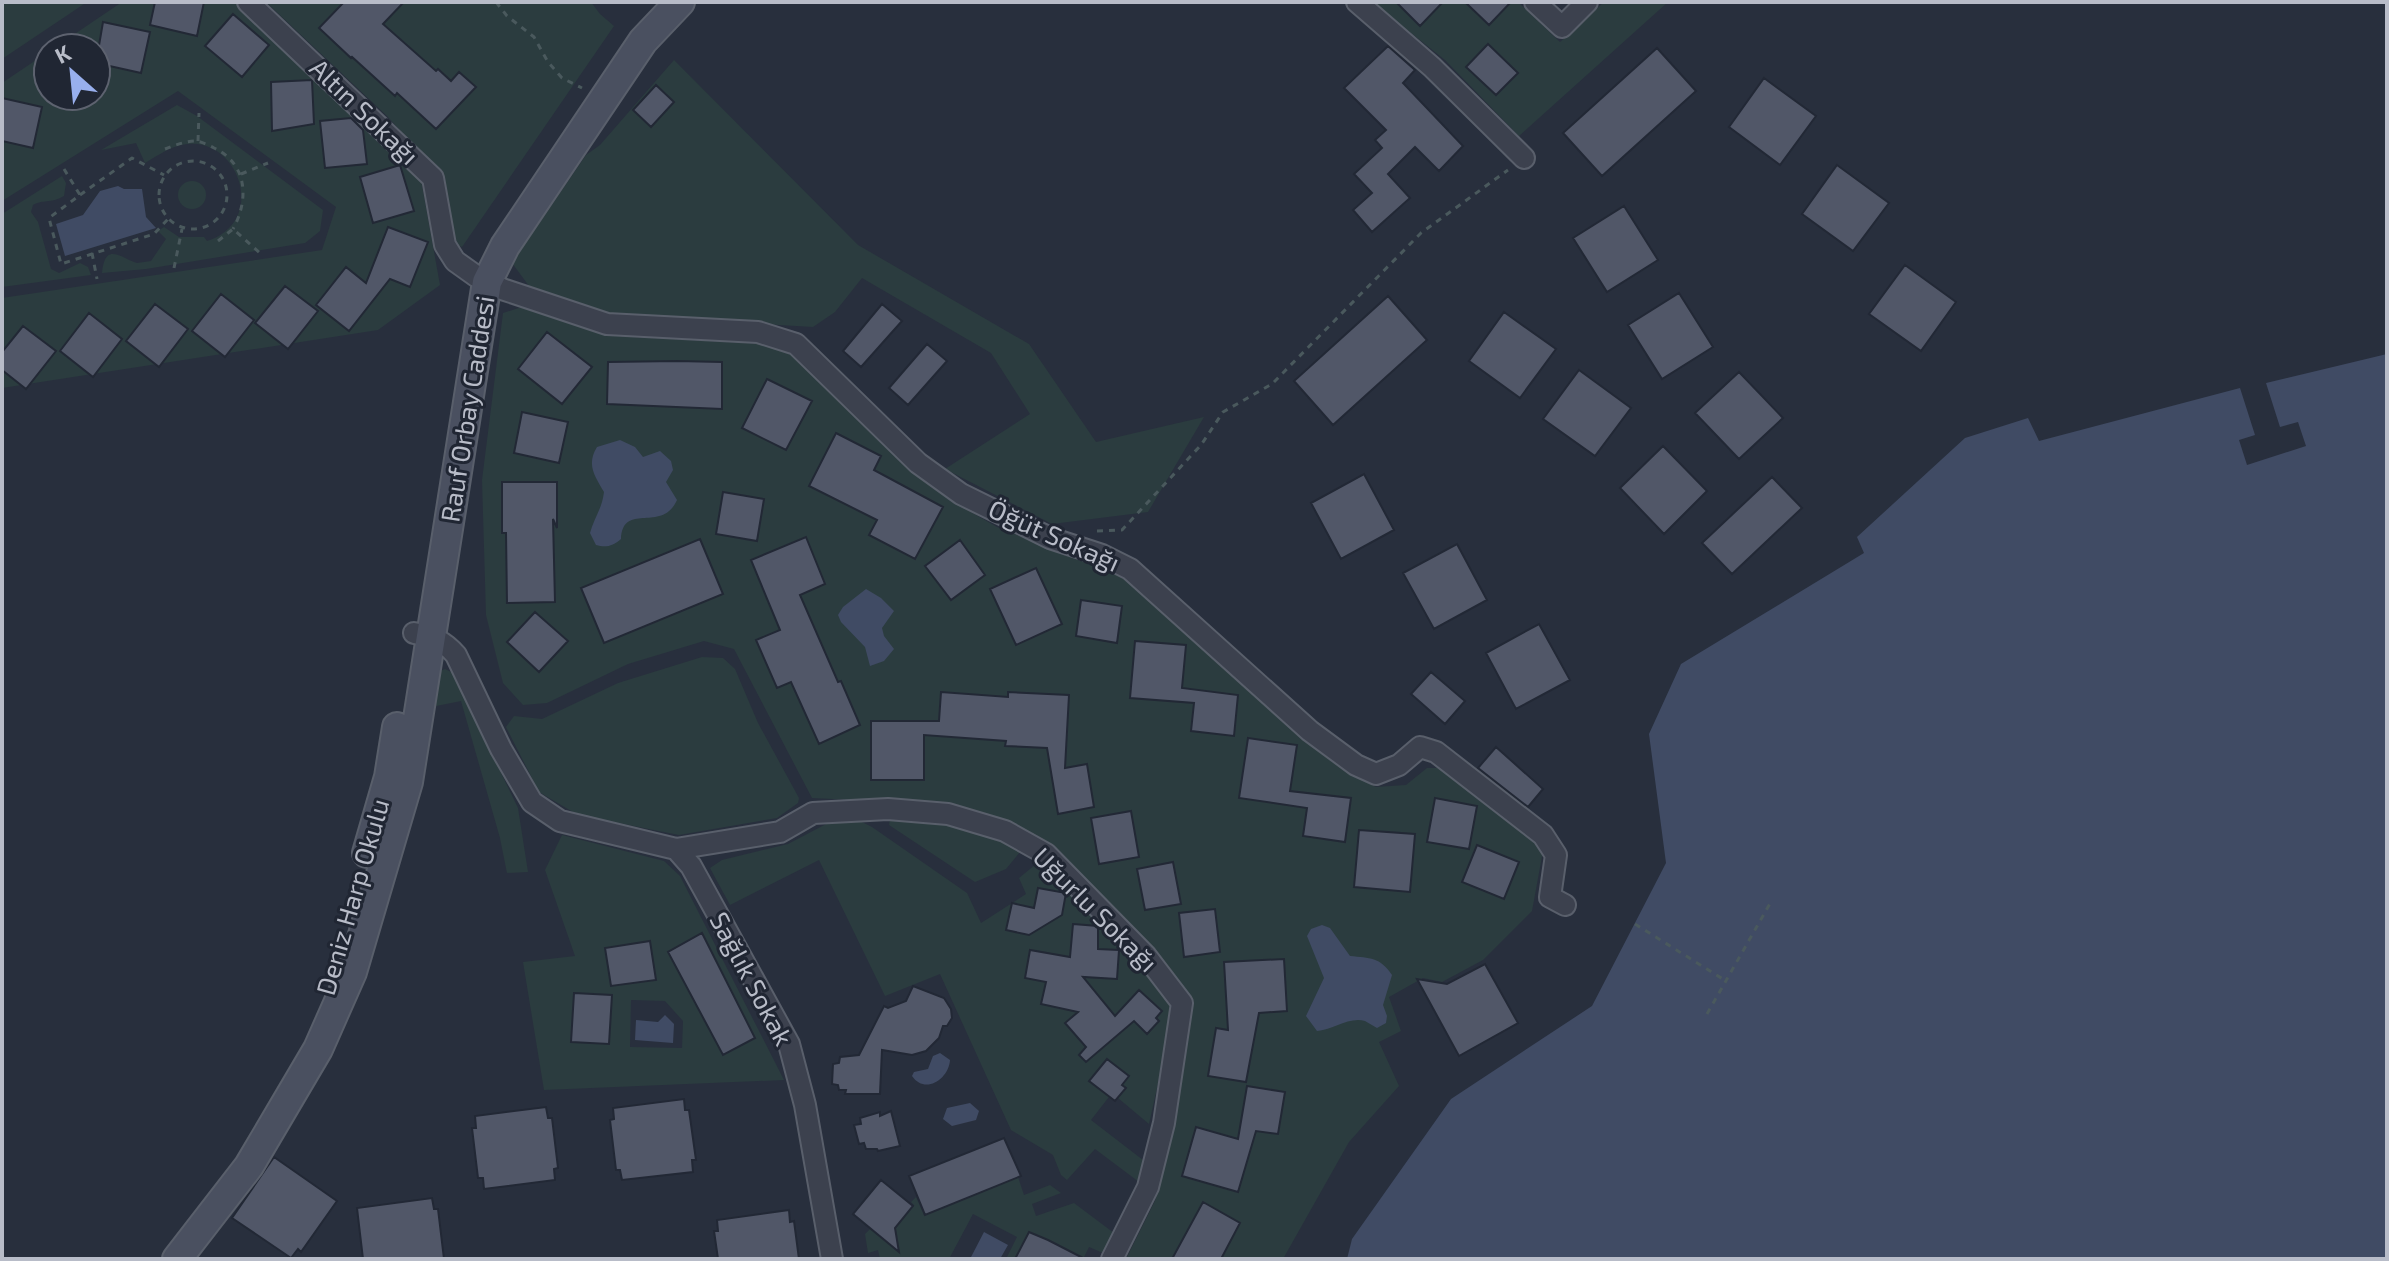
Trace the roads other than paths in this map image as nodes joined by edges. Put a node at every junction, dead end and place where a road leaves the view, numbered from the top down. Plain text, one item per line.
1 (248, 2) edge
2 (661, 2) edge
3 (680, 2) edge
4 (1357, 2) edge
5 (1535, 2) edge
6 (1587, 2) edge
7 (1524, 158) road end
8 (482, 279) junction
9 (423, 635) junction
10 (676, 849) junction
11 (1565, 905) dead end
12 (159, 1259) edge
13 (177, 1259) edge
14 (832, 1259) edge
15 (1112, 1259) edge

1 - 8 street, Altın Sokağı
2 - 8 street, Rauf Orbay Caddesi
3 - 8 street, Rauf Orbay Caddesi
4 - 7 street
5 - 6 street
8 - 9 street, Rauf Orbay Caddesi
8 - 11 street, Öğüt Sokağı
9 - 10 street, Uğurlu Sokağı
9 - 12 street, Deniz Harp Okulu
9 - 13 street, Deniz Harp Okulu
10 - 14 street, Sağlık Sokak
10 - 15 street, Uğurlu Sokağı

